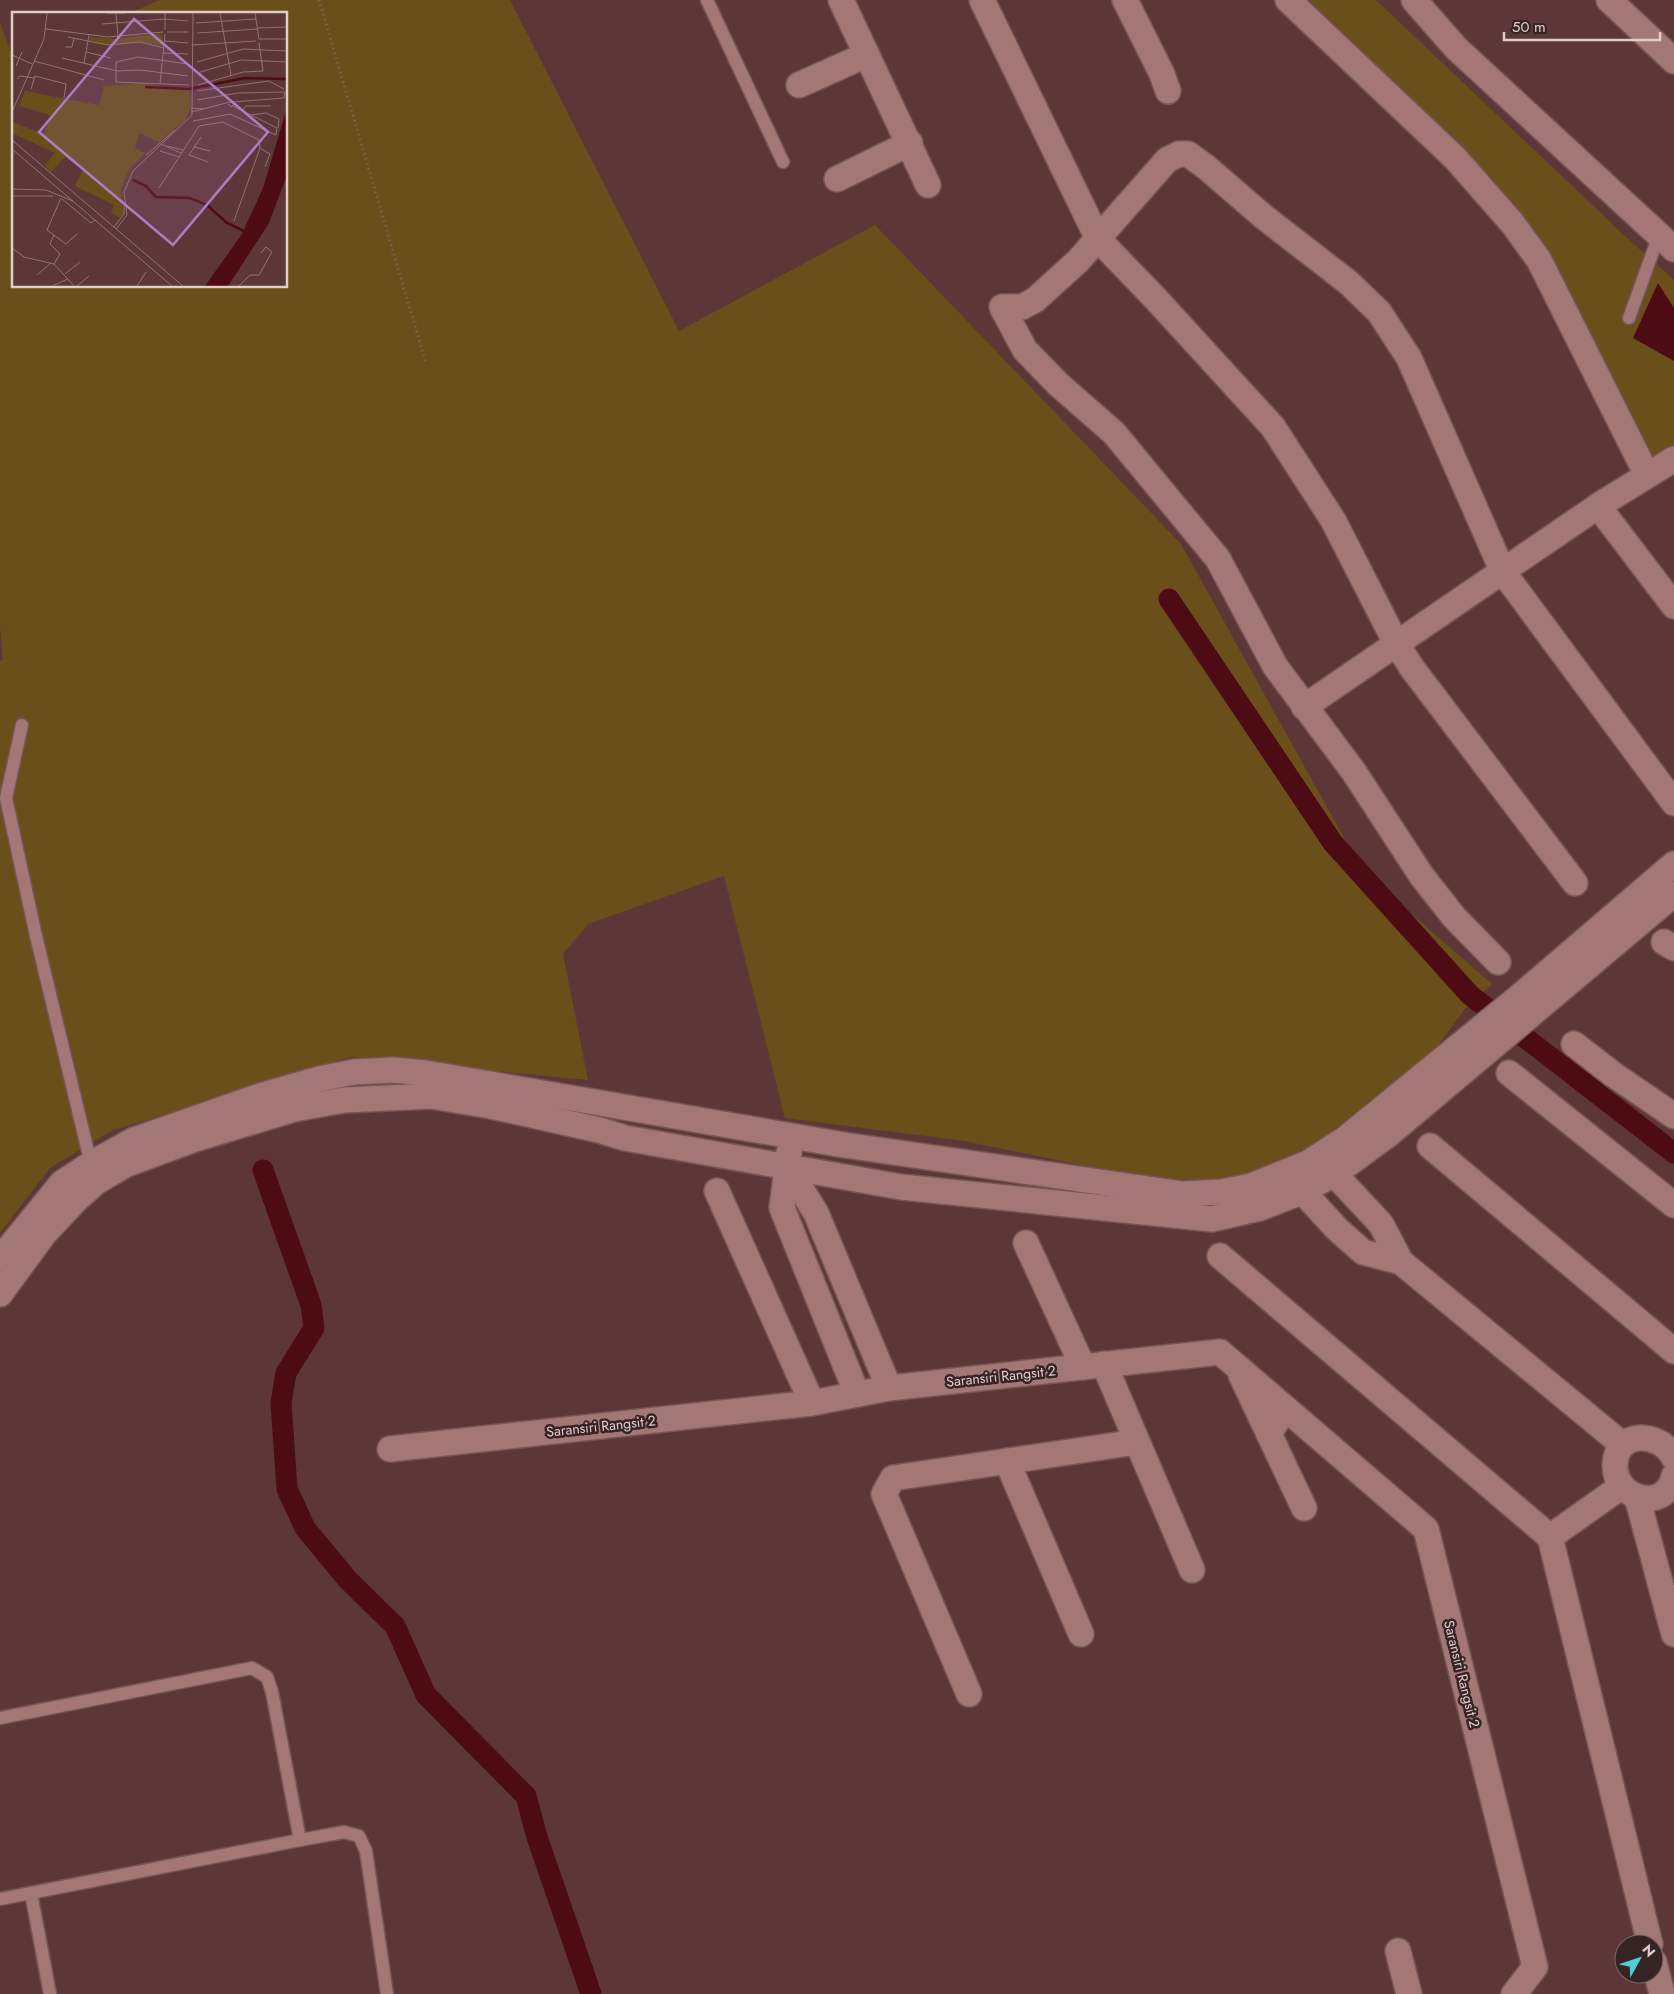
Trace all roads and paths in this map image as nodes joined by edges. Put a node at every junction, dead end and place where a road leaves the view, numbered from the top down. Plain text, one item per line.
1 (319, 0) edge
2 (707, 0) edge
3 (841, 0) edge
4 (982, 0) edge
5 (1125, 0) edge
6 (1288, 0) edge
7 (1414, 0) edge
8 (1609, 0) edge
9 (866, 54) junction
10 (1674, 61) edge
11 (799, 85) dead end
12 (1168, 91) dead end
13 (910, 143) junction
14 (783, 162) dead end
15 (837, 179) dead end
16 (928, 185) dead end
17 (1098, 239) junction
18 (1666, 242) edge
19 (1628, 318) dead end
20 (426, 363) dead end
21 (1674, 459) edge
22 (1647, 475) junction
23 (1598, 506) junction
24 (1503, 572) junction
25 (1674, 606) edge
26 (1396, 643) junction
27 (1304, 707) junction
28 (22, 725) dead end
29 (1674, 803) edge
30 (1674, 864) edge
31 (1574, 883) dead end
32 (1674, 894) edge
33 (1498, 962) dead end
34 (1525, 1006) junction
35 (1574, 1044) dead end
36 (1509, 1073) dead end
37 (620, 1105) junction
38 (1674, 1116) edge
39 (791, 1136) junction
40 (625, 1138) junction
41 (1430, 1146) dead end
42 (966, 1163) junction
43 (92, 1164) junction
44 (1326, 1165) junction
45 (787, 1166) junction
46 (1285, 1172) junction
47 (717, 1191) dead end
48 (1301, 1191) junction
49 (964, 1193) junction
50 (1674, 1205) edge
51 (1026, 1243) dead end
52 (1220, 1256) dead end
53 (0, 1259) edge
54 (1402, 1262) junction
55 (0, 1294) edge
56 (1674, 1351) edge
57 (1094, 1366) junction
58 (1236, 1366) junction
59 (889, 1388) junction
60 (857, 1394) junction
61 (812, 1403) junction
62 (1285, 1408) junction
63 (1268, 1434) junction
64 (1138, 1442) junction
65 (1623, 1445) junction
66 (390, 1449) dead end
67 (1672, 1450) edge
68 (1007, 1461) junction
69 (1674, 1476) edge
70 (1630, 1492) junction
71 (1304, 1508) dead end
72 (1550, 1537) junction
73 (1192, 1570) dead end
74 (1672, 1618) edge
75 (1081, 1634) dead end
76 (969, 1694) dead end
77 (0, 1718) edge
78 (300, 1840) junction
79 (31, 1893) junction
80 (0, 1899) edge
81 (1648, 1934) edge
82 (1398, 1951) dead end
83 (50, 1994) edge
84 (387, 1994) edge
85 (1409, 1994) edge
86 (1514, 1994) edge

1 - 20 path
2 - 14 lane
3 - 9 street
4 - 17 street
5 - 12 street
6 - 22 street
7 - 18 street
8 - 10 street
9 - 11 street
9 - 13 street
13 - 15 street
13 - 16 street
17 - 24 street
17 - 26 street
17 - 27 street
18 - 19 lane
21 - 22 street
22 - 23 street
23 - 24 street
23 - 25 street
24 - 26 street
24 - 29 street
26 - 27 street
26 - 31 street
27 - 33 street
28 - 43 lane
30 - 34 street
32 - 34 street
34 - 44 street
35 - 38 street
36 - 50 street
37 - 39 street
37 - 40 street
37 - 43 street
39 - 42 street
39 - 45 street
40 - 45 street
40 - 55 street
41 - 56 street
42 - 46 street
42 - 49 street
43 - 53 street
44 - 46 street
44 - 48 street
44 - 54 street
45 - 49 street
45 - 59 street
45 - 60 street
46 - 48 street
47 - 61 street
48 - 49 street
48 - 54 street
51 - 57 street
52 - 72 street
54 - 65 street
57 - 58 street, Saransiri Rangsit 2
57 - 59 street, Saransiri Rangsit 2
57 - 64 street
58 - 62 street, Saransiri Rangsit 2
58 - 63 street
59 - 60 street, Saransiri Rangsit 2
60 - 61 street, Saransiri Rangsit 2
61 - 66 street, Saransiri Rangsit 2
62 - 63 street
62 - 86 street, Saransiri Rangsit 2
63 - 71 street
64 - 68 street
64 - 73 street
65 - 67 street
65 - 70 street
68 - 75 street
68 - 76 street
69 - 70 street
70 - 72 street
70 - 74 street
72 - 81 street
77 - 78 lane
78 - 79 lane
78 - 84 lane
79 - 80 lane
79 - 83 lane
82 - 85 street

